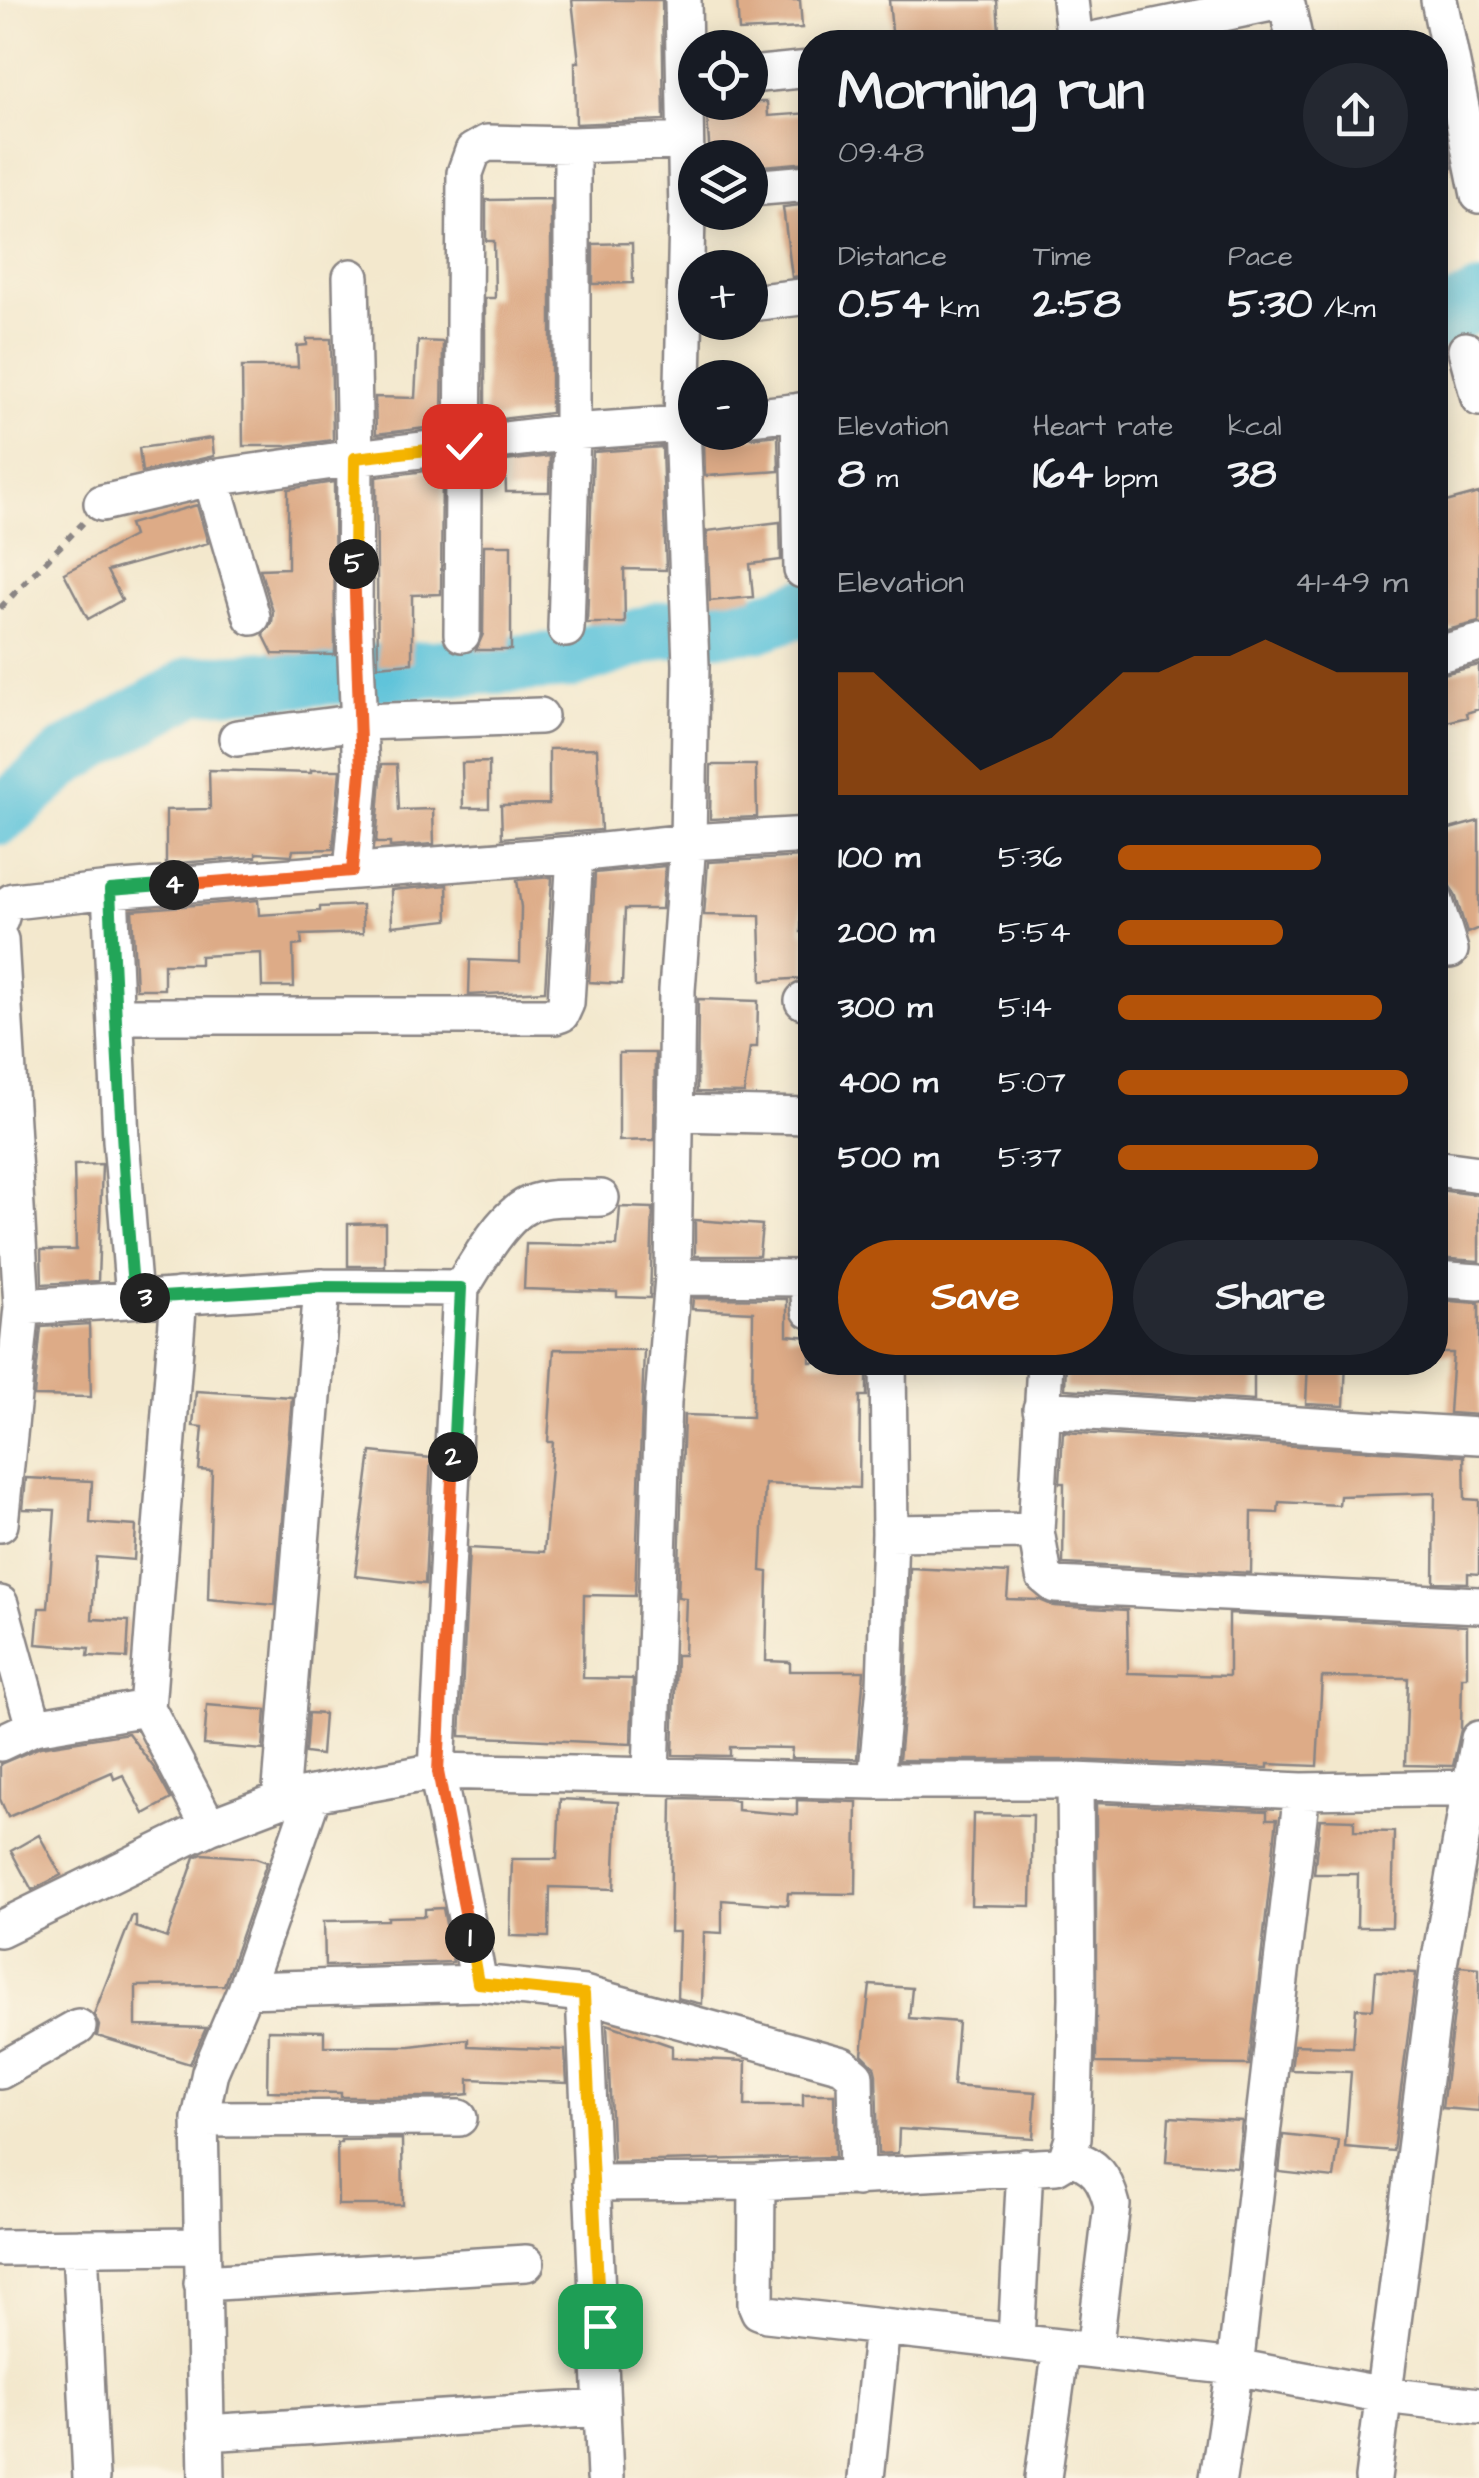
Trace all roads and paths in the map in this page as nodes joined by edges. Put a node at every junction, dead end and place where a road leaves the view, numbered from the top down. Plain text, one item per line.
1 (683, 0) edge
2 (1070, 0) edge
3 (1438, 0) edge
4 (686, 30) edge
5 (1074, 30) edge
6 (1142, 30) edge
7 (1292, 30) edge
8 (1444, 30) edge
9 (1448, 48) edge
10 (798, 71) edge
11 (768, 74) edge
12 (1457, 92) edge
13 (678, 141) edge
14 (572, 145) junction
15 (798, 184) edge
16 (768, 186) edge
17 (1479, 196) edge
18 (350, 277) dead end
19 (798, 297) edge
20 (768, 301) edge
21 (1466, 350) dead end
22 (1479, 398) edge
23 (798, 412) edge
24 (768, 415) edge
25 (678, 425) edge
26 (572, 432) junction
27 (464, 446) junction
28 (688, 450) edge
29 (355, 458) junction
30 (211, 478) junction
31 (102, 503) joint
32 (0, 608) edge
33 (252, 616) dead end
34 (566, 629) dead end
35 (462, 634) dead end
36 (1479, 643) edge
37 (1448, 651) edge
38 (540, 716) dead end
39 (360, 722) junction
40 (237, 738) dead end
41 (798, 836) edge
42 (688, 842) junction
43 (575, 854) junction
44 (352, 871) junction
45 (110, 890) junction
46 (0, 920) edge
47 (0, 940) edge
48 (116, 1016) junction
49 (675, 1112) junction
50 (798, 1116) edge
51 (1448, 1170) edge
52 (1479, 1174) edge
53 (600, 1198) dead end
54 (673, 1277) junction
55 (798, 1278) edge
56 (1448, 1280) edge
57 (1479, 1282) edge
58 (322, 1287) junction
59 (461, 1288) junction
60 (179, 1296) junction
61 (134, 1298) junction
62 (22, 1307) junction
63 (888, 1375) edge
64 (1044, 1375) edge
65 (1041, 1409) junction
66 (1479, 1436) edge
67 (0, 1524) edge
68 (1036, 1531) junction
69 (890, 1533) junction
70 (0, 1604) edge
71 (1479, 1605) edge
72 (147, 1708) junction
73 (34, 1727) junction
74 (1479, 1739) edge
75 (0, 1743) edge
76 (438, 1772) junction
77 (652, 1774) junction
78 (876, 1781) junction
79 (1075, 1781) junction
80 (1475, 1788) edge
81 (1302, 1791) junction
82 (296, 1797) junction
83 (209, 1826) junction
84 (0, 1929) edge
85 (478, 1983) junction
86 (246, 1990) junction
87 (584, 1994) junction
88 (78, 2027) dead end
89 (0, 2071) edge
90 (459, 2118) dead end
91 (200, 2119) junction
92 (1069, 2156) junction
93 (1025, 2167) junction
94 (857, 2178) junction
95 (757, 2182) junction
96 (591, 2183) junction
97 (202, 2246) junction
98 (80, 2247) junction
99 (0, 2248) edge
100 (526, 2263) dead end
101 (202, 2283) junction
102 (882, 2327) junction
103 (1016, 2340) junction
104 (1077, 2350) junction
105 (1235, 2367) junction
106 (1384, 2395) junction
107 (1479, 2406) edge
108 (602, 2408) junction
109 (206, 2433) junction
110 (91, 2478) edge
111 (207, 2478) edge
112 (604, 2478) edge
113 (866, 2478) edge
114 (1044, 2478) edge
115 (1218, 2478) edge
116 (1373, 2478) edge

1 - 4 street
2 - 5 street
3 - 8 street
6 - 7 street
9 - 12 street
10 - 11 street
12 - 17 street
13 - 14 street
14 - 26 street
14 - 27 street
15 - 16 street
18 - 29 street
19 - 20 street
21 - 22 street
23 - 24 street
25 - 26 street
26 - 27 street
26 - 34 street
27 - 29 street
27 - 35 street
28 - 42 street
29 - 30 street
29 - 39 street
30 - 31 street
30 - 33 street
31 - 32 path
36 - 37 street
38 - 39 street
39 - 40 street
39 - 44 street
41 - 42 street
42 - 43 street
42 - 49 street
43 - 44 street
43 - 48 street
44 - 45 street
45 - 46 street
45 - 48 street
47 - 62 street
48 - 61 street
49 - 50 street
49 - 54 street
51 - 52 street
53 - 59 street
54 - 55 street
54 - 77 street
56 - 57 street
58 - 59 street
58 - 60 street
58 - 82 street
59 - 76 street
60 - 61 street
60 - 72 street
61 - 62 street
62 - 67 street
63 - 69 street
64 - 65 street
65 - 66 street
65 - 68 street
68 - 69 street
68 - 71 street
69 - 78 street
70 - 73 street
72 - 73 street
72 - 83 street
73 - 75 street
74 - 80 street
76 - 77 street
76 - 82 street
76 - 85 street
77 - 78 street
78 - 79 street
79 - 81 street
79 - 92 street
80 - 81 street
80 - 106 street
81 - 105 street
82 - 83 street
82 - 86 street
83 - 84 street
85 - 86 street
85 - 87 street
86 - 91 street
87 - 94 street
87 - 96 street
88 - 89 street
90 - 91 street
91 - 97 street
92 - 93 street
92 - 104 street
93 - 94 street
93 - 103 street
94 - 95 street
95 - 96 street
95 - 102 street
96 - 108 street
97 - 98 street
97 - 101 street
98 - 99 street
98 - 110 street
100 - 101 street
101 - 109 street
102 - 103 street
102 - 113 street
103 - 104 street
104 - 105 street
104 - 114 street
105 - 106 street
105 - 115 street
106 - 107 street
106 - 116 street
108 - 109 street
108 - 112 street
109 - 111 street

